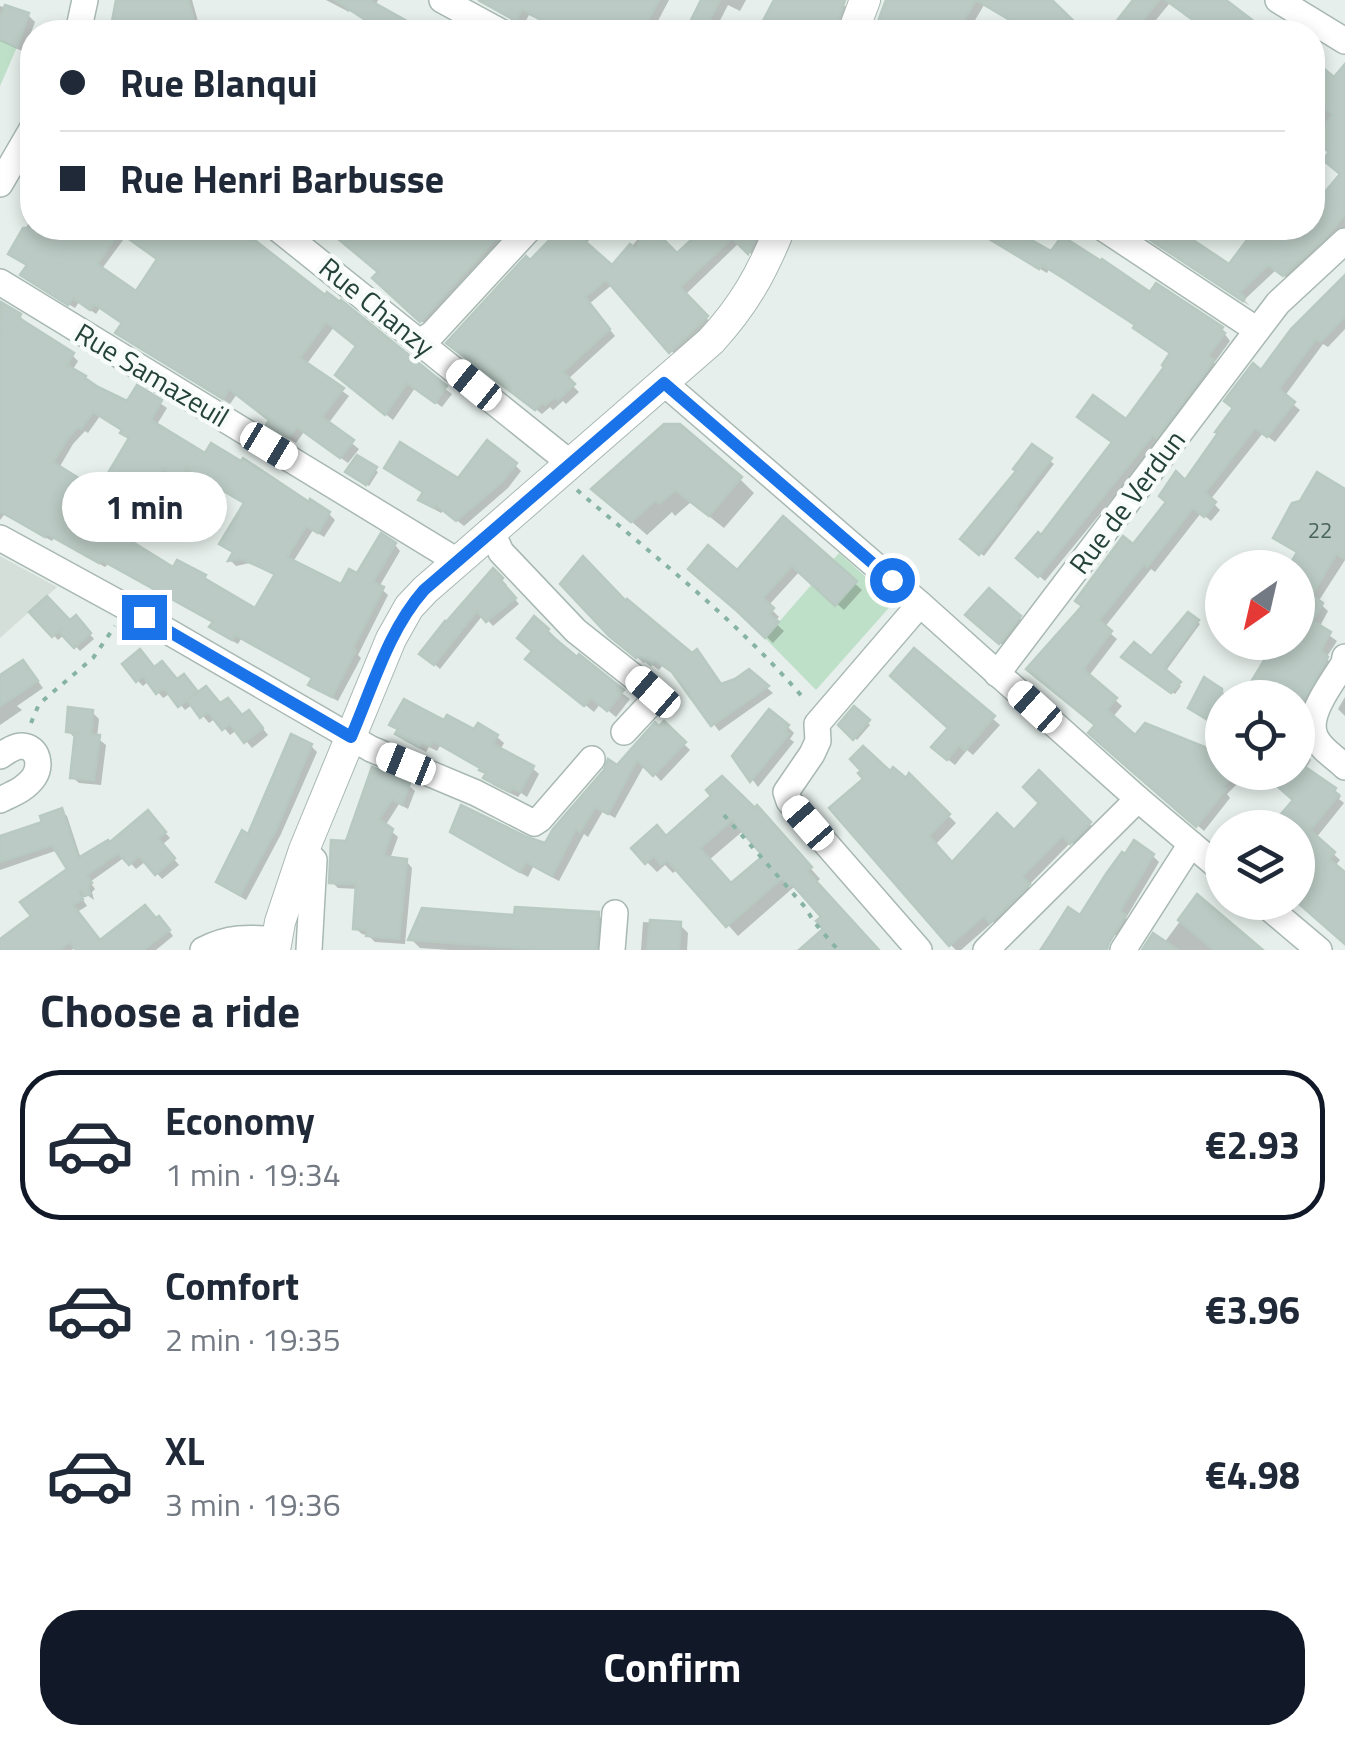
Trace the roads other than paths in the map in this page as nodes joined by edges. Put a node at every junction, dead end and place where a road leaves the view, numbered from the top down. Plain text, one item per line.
1 (442, 0) edge
2 (1278, 0) edge
3 (479, 20) edge
4 (1312, 20) edge
5 (20, 150) edge
6 (0, 184) edge
7 (292, 240) edge
8 (519, 240) edge
9 (775, 240) edge
10 (1121, 240) edge
11 (1345, 241) edge
12 (0, 282) edge
13 (1257, 330) junction
14 (420, 342) junction
15 (664, 383) junction
16 (564, 468) junction
17 (491, 530) junction
18 (0, 538) edge
19 (457, 561) junction
20 (920, 604) junction
21 (1345, 657) edge
22 (997, 674) junction
23 (624, 732) dead end
24 (351, 737) junction
25 (11, 751) edge
26 (592, 759) dead end
27 (1345, 767) edge
28 (1138, 799) junction
29 (0, 800) edge
30 (1191, 844) junction
31 (304, 850) junction
32 (1205, 856) edge
33 (615, 912) dead end
34 (1281, 920) edge
35 (276, 945) edge
36 (1310, 947) edge
37 (203, 950) edge
38 (308, 950) edge
39 (612, 950) edge
40 (919, 950) edge
41 (986, 950) edge
42 (1123, 950) edge

1 - 3 street
2 - 4 street
5 - 6 street
7 - 14 street, Rue Chanzy
8 - 14 street
9 - 15 street
10 - 13 street
11 - 13 street, Rue de Verdun
12 - 19 street, Rue Samazeuil
13 - 22 street, Rue de Verdun
14 - 16 street, Rue Chanzy
15 - 16 street
15 - 20 street
16 - 17 street
17 - 19 street
17 - 23 street
18 - 24 street
19 - 24 street
20 - 22 street
20 - 40 street
21 - 27 street
22 - 28 street
24 - 26 street
24 - 31 street
25 - 29 street
28 - 30 street
28 - 41 street
30 - 32 street
30 - 42 street
31 - 35 street
31 - 38 street
33 - 39 street
34 - 36 street
35 - 37 street

